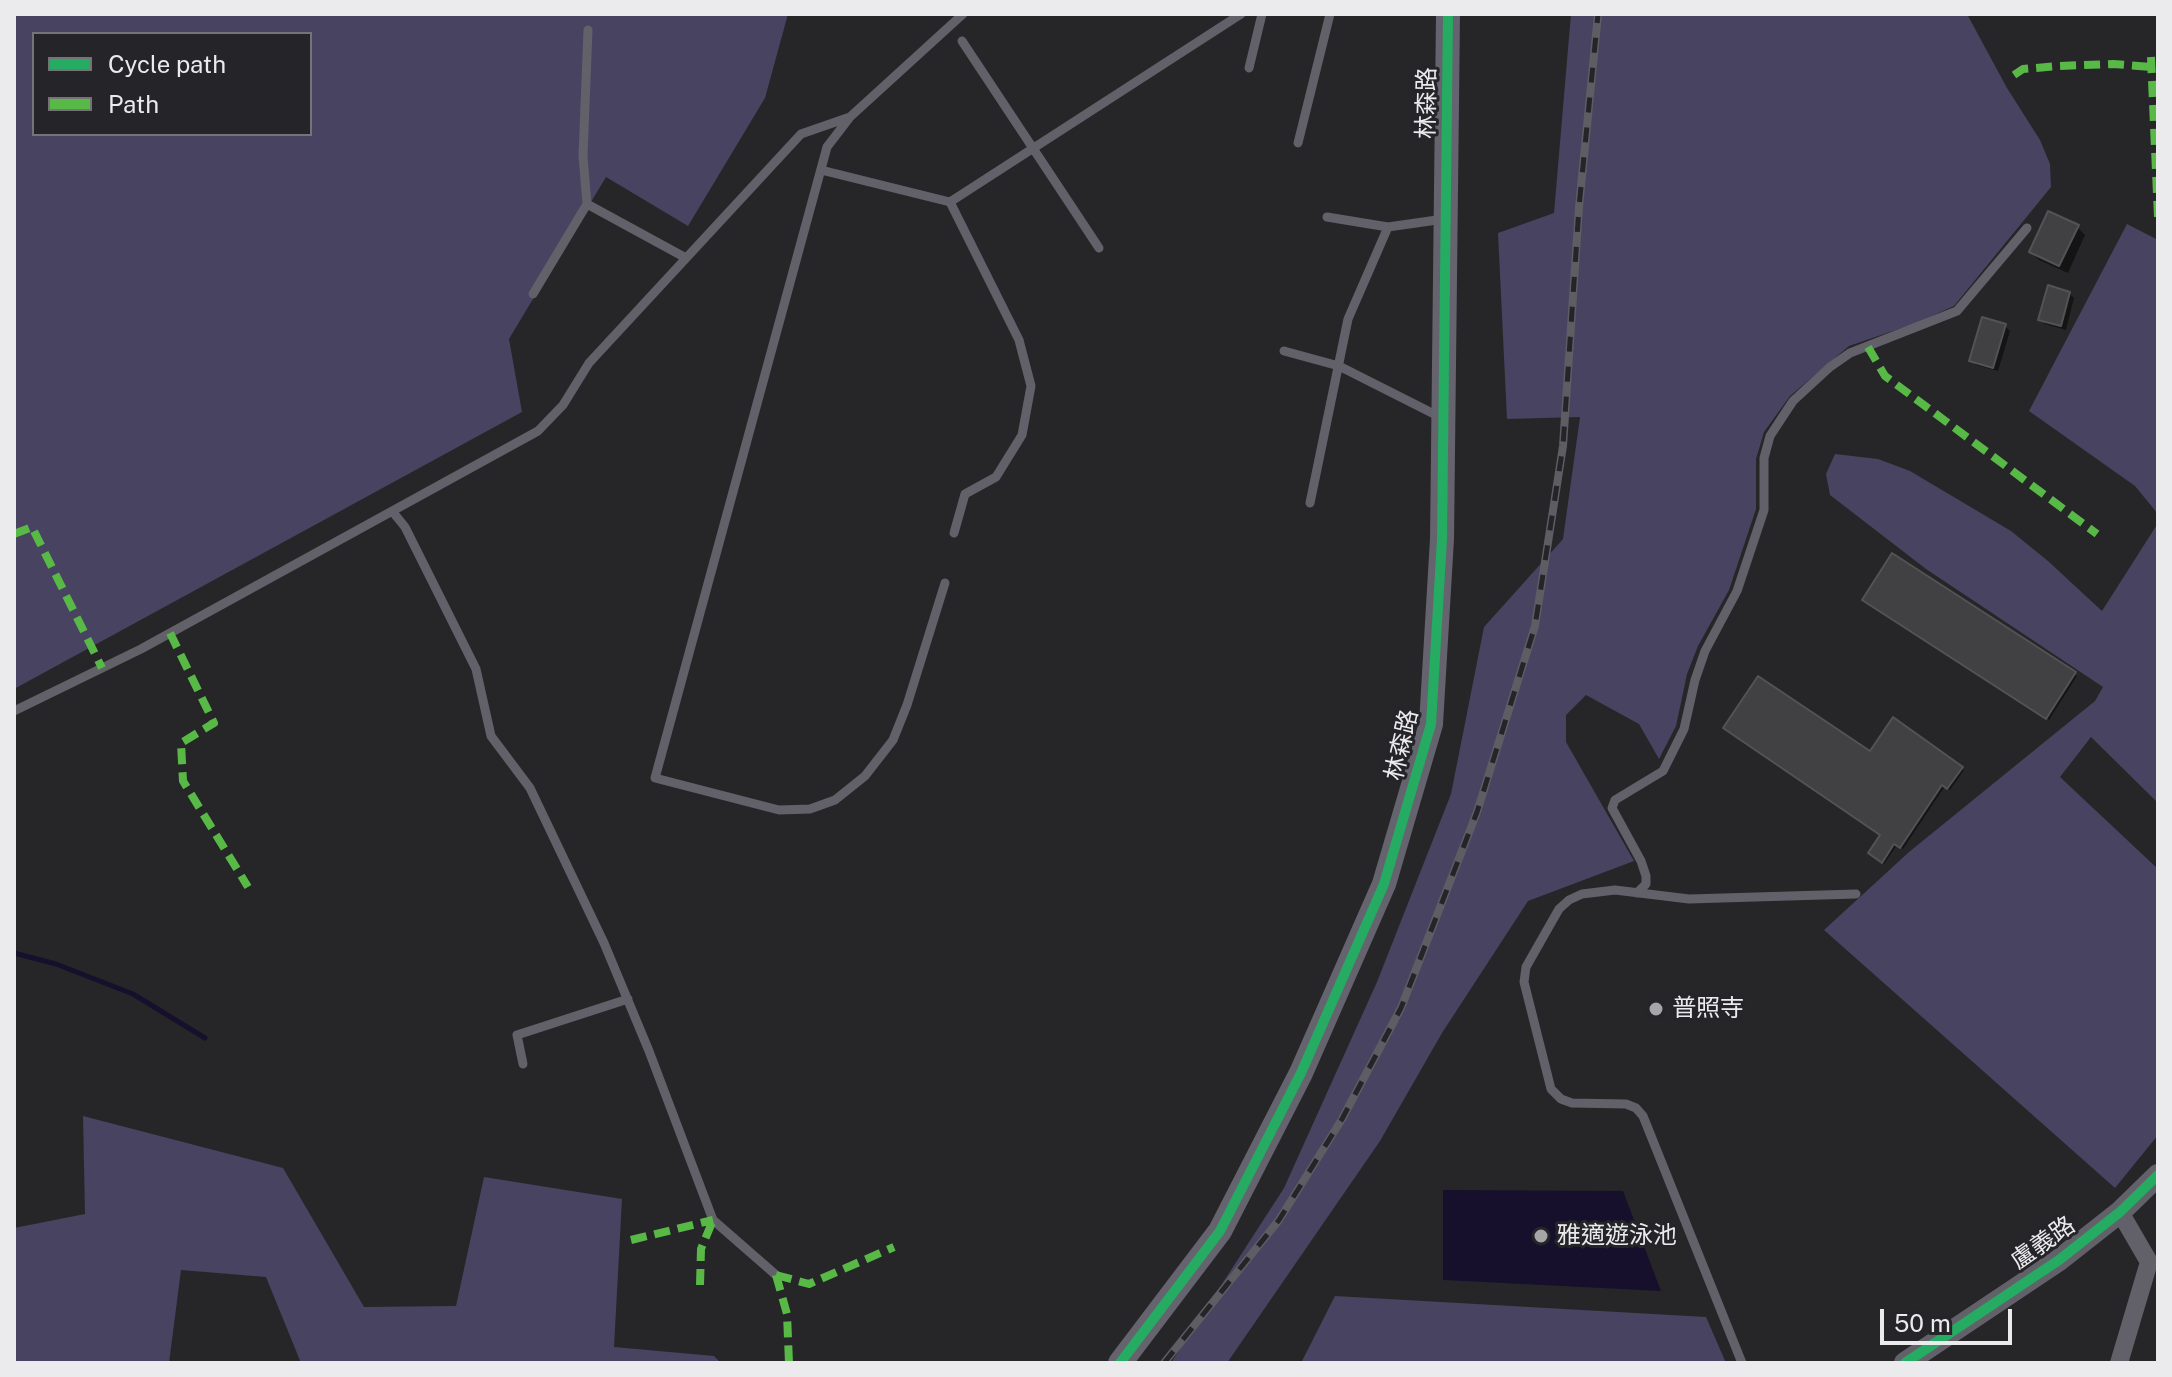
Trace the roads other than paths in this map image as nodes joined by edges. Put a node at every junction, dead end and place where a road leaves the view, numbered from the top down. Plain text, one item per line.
1 (963, 14) edge
2 (1241, 14) edge
3 (1262, 14) edge
4 (1330, 14) edge
5 (1448, 14) edge
6 (588, 30) dead end
7 (962, 41) dead end
8 (1249, 68) dead end
9 (850, 117) junction
10 (1298, 143) dead end
11 (1035, 147) junction
12 (821, 170) junction
13 (950, 202) junction
14 (587, 204) junction
15 (1327, 217) dead end
16 (1446, 219) junction
17 (1388, 227) junction
18 (2027, 228) dead end
19 (1099, 248) dead end
20 (686, 258) junction
21 (533, 294) dead end
22 (1284, 351) dead end
23 (1339, 366) junction
24 (1444, 418) junction
25 (1310, 503) dead end
26 (392, 511) junction
27 (954, 533) dead end
28 (945, 583) dead end
29 (14, 711) edge
30 (1637, 893) junction
31 (1856, 894) dead end
32 (628, 999) junction
33 (523, 1064) dead end
34 (2158, 1175) edge
35 (2120, 1212) junction
36 (776, 1275) dead end
37 (1120, 1363) edge
38 (1742, 1363) edge
39 (1905, 1363) edge
40 (2119, 1363) edge

1 - 9 lane
2 - 11 lane
3 - 8 lane
4 - 10 lane
5 - 16 main road, 林森路
6 - 14 lane
7 - 11 lane
9 - 12 lane
9 - 20 lane
11 - 13 lane
11 - 19 lane
12 - 13 lane
12 - 28 lane
13 - 27 lane
14 - 20 lane
14 - 21 lane
15 - 17 lane
16 - 17 lane
16 - 24 main road, 林森路
17 - 23 lane
18 - 30 lane
20 - 26 lane
22 - 23 lane
23 - 24 lane
23 - 25 lane
24 - 37 main road, 林森路
26 - 29 lane
26 - 32 lane
30 - 31 lane
30 - 38 lane
32 - 33 lane
32 - 36 lane
34 - 35 street, 盧義路
35 - 39 street, 盧義路
35 - 40 street

